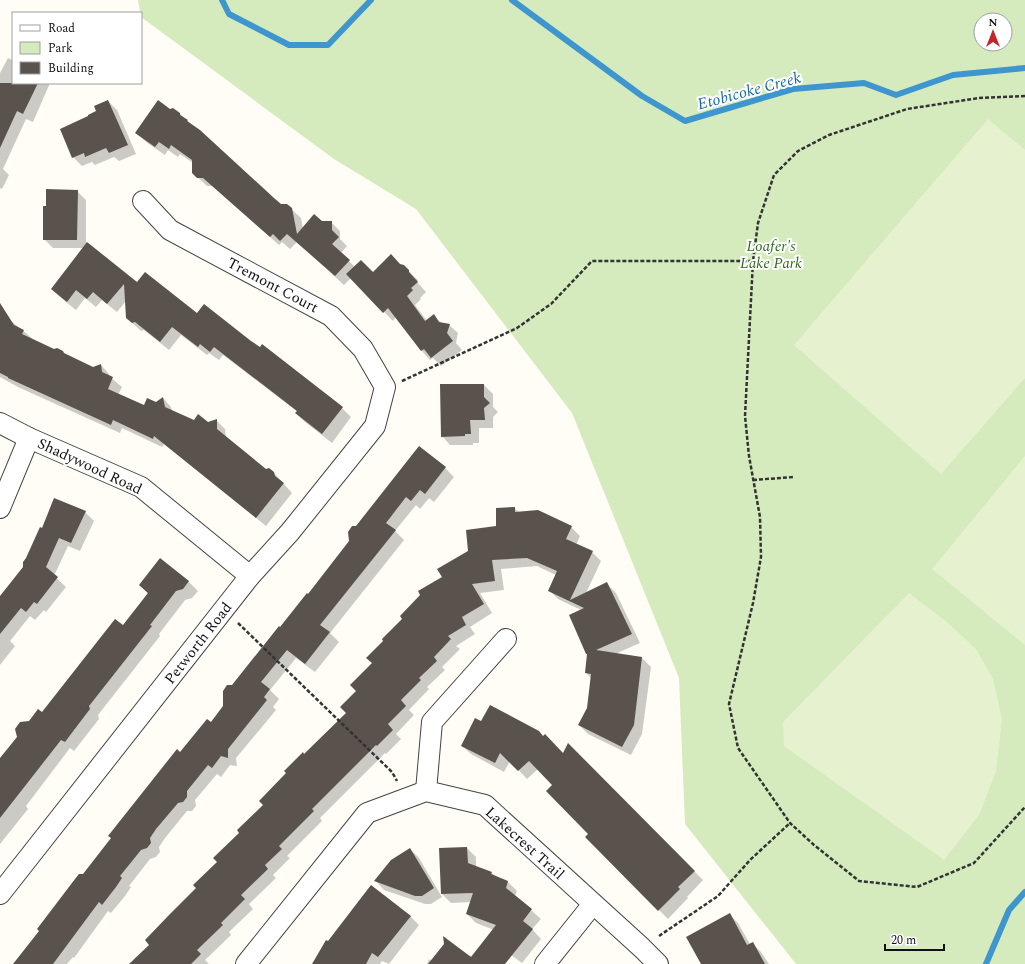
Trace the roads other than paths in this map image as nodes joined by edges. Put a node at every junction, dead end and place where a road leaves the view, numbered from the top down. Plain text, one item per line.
1 (143, 201) dead end
2 (393, 384) joint
3 (0, 423) edge
4 (29, 438) junction
5 (0, 508) edge
6 (250, 576) junction
7 (506, 639) dead end
8 (426, 791) junction
9 (0, 894) edge
10 (593, 904) junction
11 (246, 964) edge
12 (545, 964) edge
13 (658, 964) edge

1 - 2 street, Tremont Court
2 - 6 street, Petworth Road
3 - 4 street, Shadywood Road
4 - 5 street
4 - 6 street, Shadywood Road
6 - 9 street, Petworth Road
7 - 8 street
8 - 10 street, Lakecrest Trail
8 - 11 street
10 - 12 street
10 - 13 street, Lakecrest Trail

